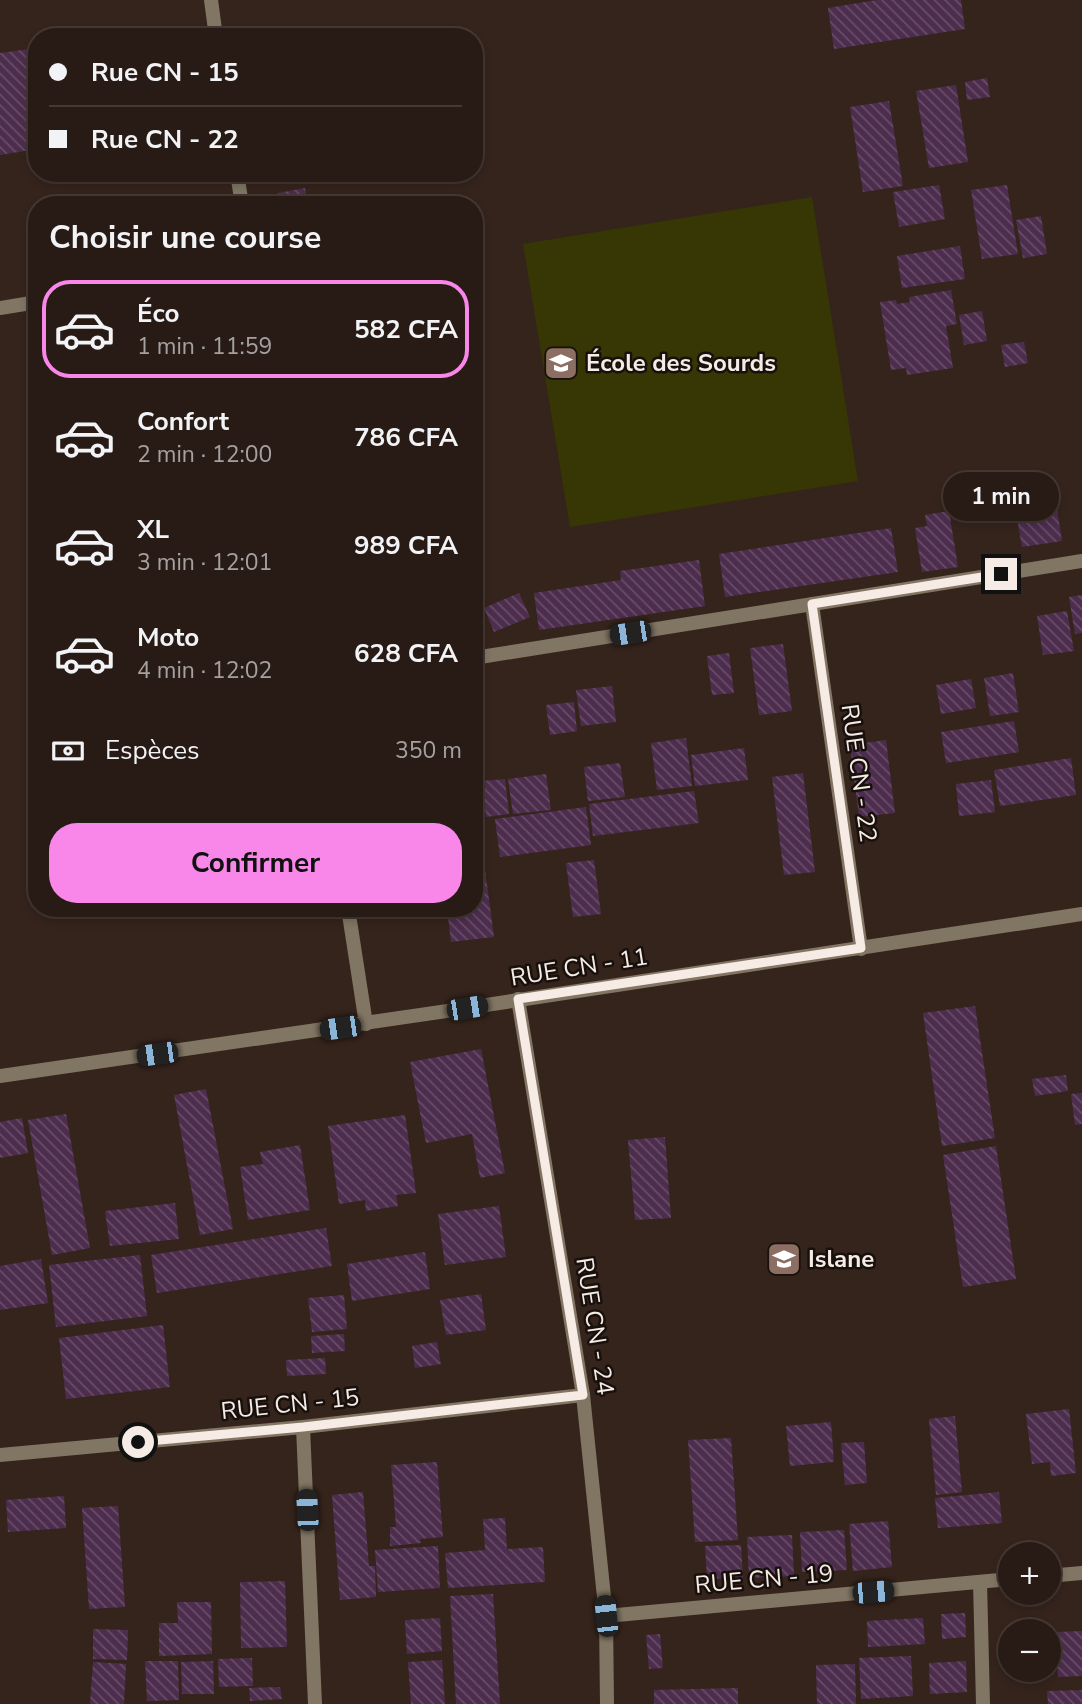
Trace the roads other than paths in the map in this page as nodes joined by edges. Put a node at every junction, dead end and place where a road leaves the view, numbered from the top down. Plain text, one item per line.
1 (211, 0) edge
2 (215, 28) edge
3 (28, 303) edge
4 (0, 308) edge
5 (1082, 561) edge
6 (812, 604) junction
7 (483, 657) edge
8 (1082, 914) edge
9 (349, 917) edge
10 (861, 948) junction
11 (518, 999) junction
12 (366, 1024) junction
13 (0, 1076) edge
14 (583, 1395) junction
15 (303, 1427) junction
16 (0, 1455) edge
17 (1082, 1573) edge
18 (1061, 1575) edge
19 (998, 1580) edge
20 (980, 1582) junction
21 (606, 1616) junction
22 (315, 1704) edge
23 (607, 1704) edge
24 (983, 1704) edge

1 - 2 street
3 - 4 street
5 - 6 street
6 - 7 street
6 - 10 street, RUE CN - 22
8 - 10 street, RUE CN - 11
9 - 12 street
10 - 11 street, RUE CN - 11
11 - 12 street, RUE CN - 11
11 - 14 street, RUE CN - 24
12 - 13 street, RUE CN - 11
14 - 15 street, RUE CN - 15
14 - 21 street, RUE CN - 24
15 - 16 street, RUE CN - 15
15 - 22 street
17 - 18 street
19 - 20 street, RUE CN - 19
20 - 21 street, RUE CN - 19
20 - 24 street
21 - 23 street, RUE CN - 24

